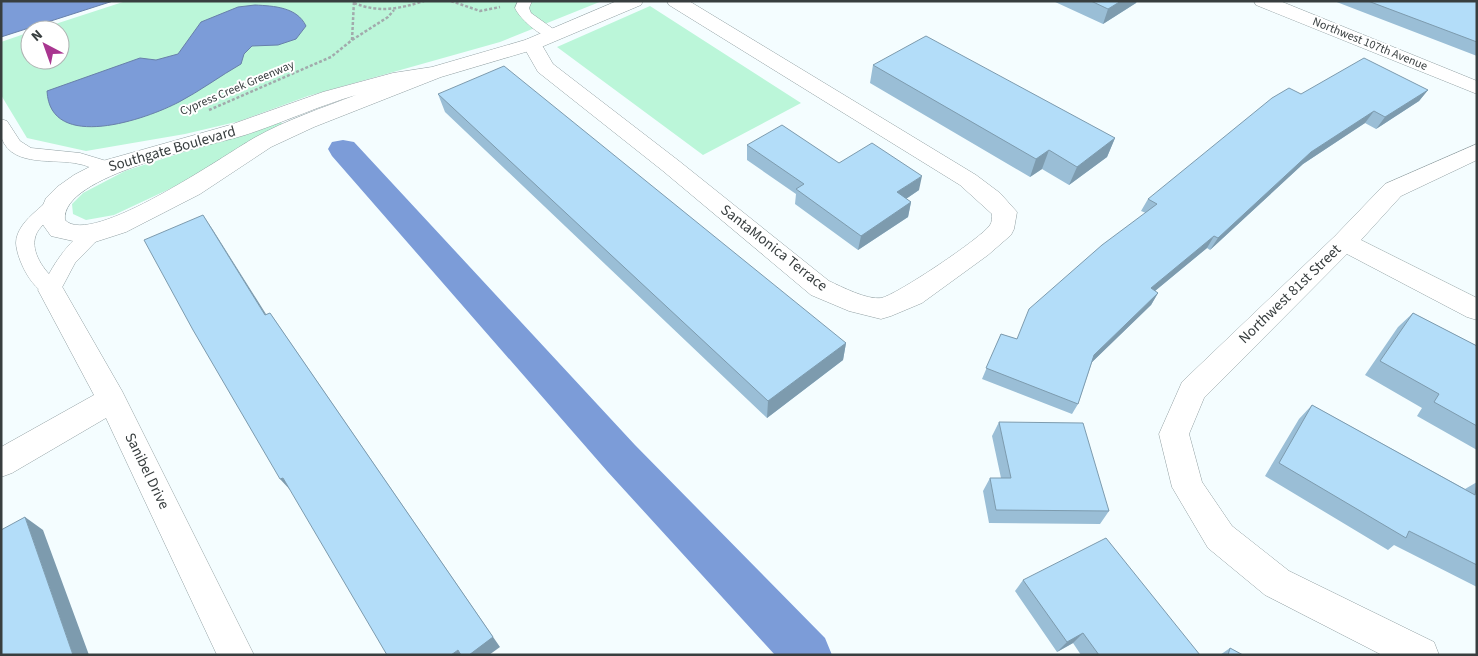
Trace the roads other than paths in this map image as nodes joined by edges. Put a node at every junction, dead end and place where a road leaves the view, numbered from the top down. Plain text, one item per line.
1 (525, 1) edge
2 (634, 1) edge
3 (676, 1) edge
4 (1263, 1) edge
5 (554, 36) junction
6 (532, 44) junction
7 (434, 73) junction
8 (1477, 88) edge
9 (1, 124) edge
10 (1477, 151) edge
11 (108, 167) junction
12 (55, 204) junction
13 (95, 233) junction
14 (1344, 242) junction
15 (51, 290) junction
16 (1477, 310) edge
17 (112, 400) junction
18 (1, 463) edge
19 (236, 655) edge
20 (1421, 655) edge

1 - 5 lane
2 - 5 street, Southgate Boulevard
3 - 6 street, SantaMonica Terrace
4 - 8 street, Northwest 107th Avenue
5 - 6 street, Southgate Boulevard
6 - 7 street, Southgate Boulevard
7 - 11 street, Southgate Boulevard
7 - 13 street, Southgate Boulevard
9 - 11 lane
10 - 14 street, Northwest 81st Street
11 - 12 street, Southgate Boulevard
12 - 13 street, Southgate Boulevard
12 - 15 lane, Sanibel Drive
13 - 15 lane
14 - 16 street
14 - 20 street, Northwest 81st Street
15 - 17 street, Sanibel Drive
17 - 18 street
17 - 19 street, Sanibel Drive

